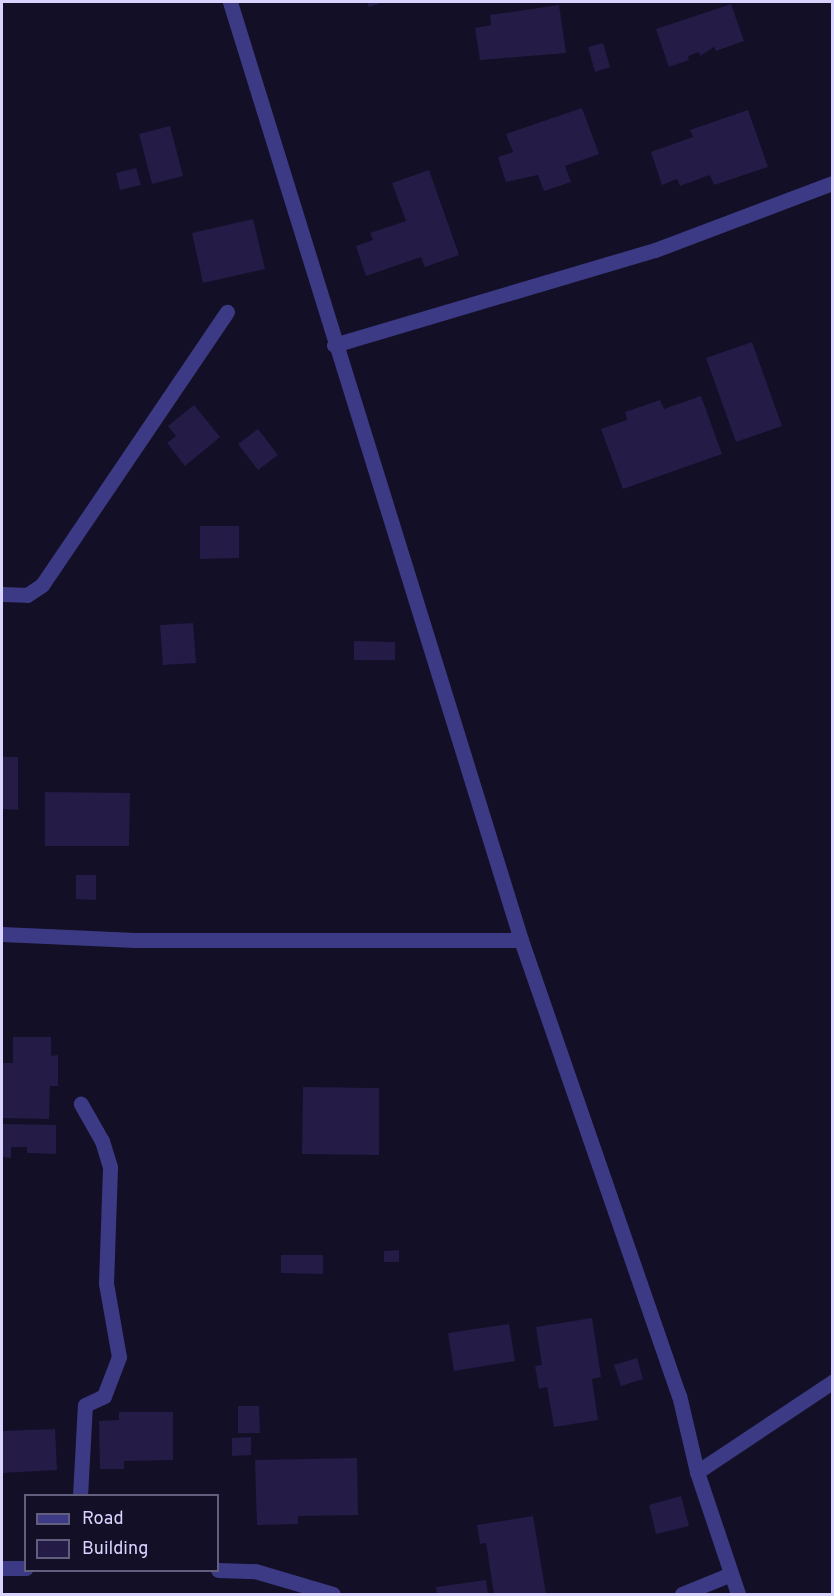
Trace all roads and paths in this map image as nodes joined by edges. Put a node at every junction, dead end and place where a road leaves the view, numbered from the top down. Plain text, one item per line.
1 (230, 2) edge
2 (832, 183) edge
3 (227, 312) dead end
4 (334, 345) junction
5 (2, 594) edge
6 (2, 934) edge
7 (521, 940) junction
8 (81, 1104) dead end
9 (832, 1382) edge
10 (697, 1472) junction
11 (80, 1494) edge
12 (2, 1568) edge
13 (24, 1568) edge
14 (219, 1570) edge
15 (731, 1574) junction
16 (333, 1594) edge
17 (682, 1594) edge
18 (738, 1594) edge

1 - 4 street
2 - 4 street
3 - 5 street
4 - 7 street
6 - 7 street
7 - 10 street
8 - 11 street
9 - 10 street
10 - 15 street
12 - 13 street
14 - 16 street
15 - 17 street
15 - 18 street

